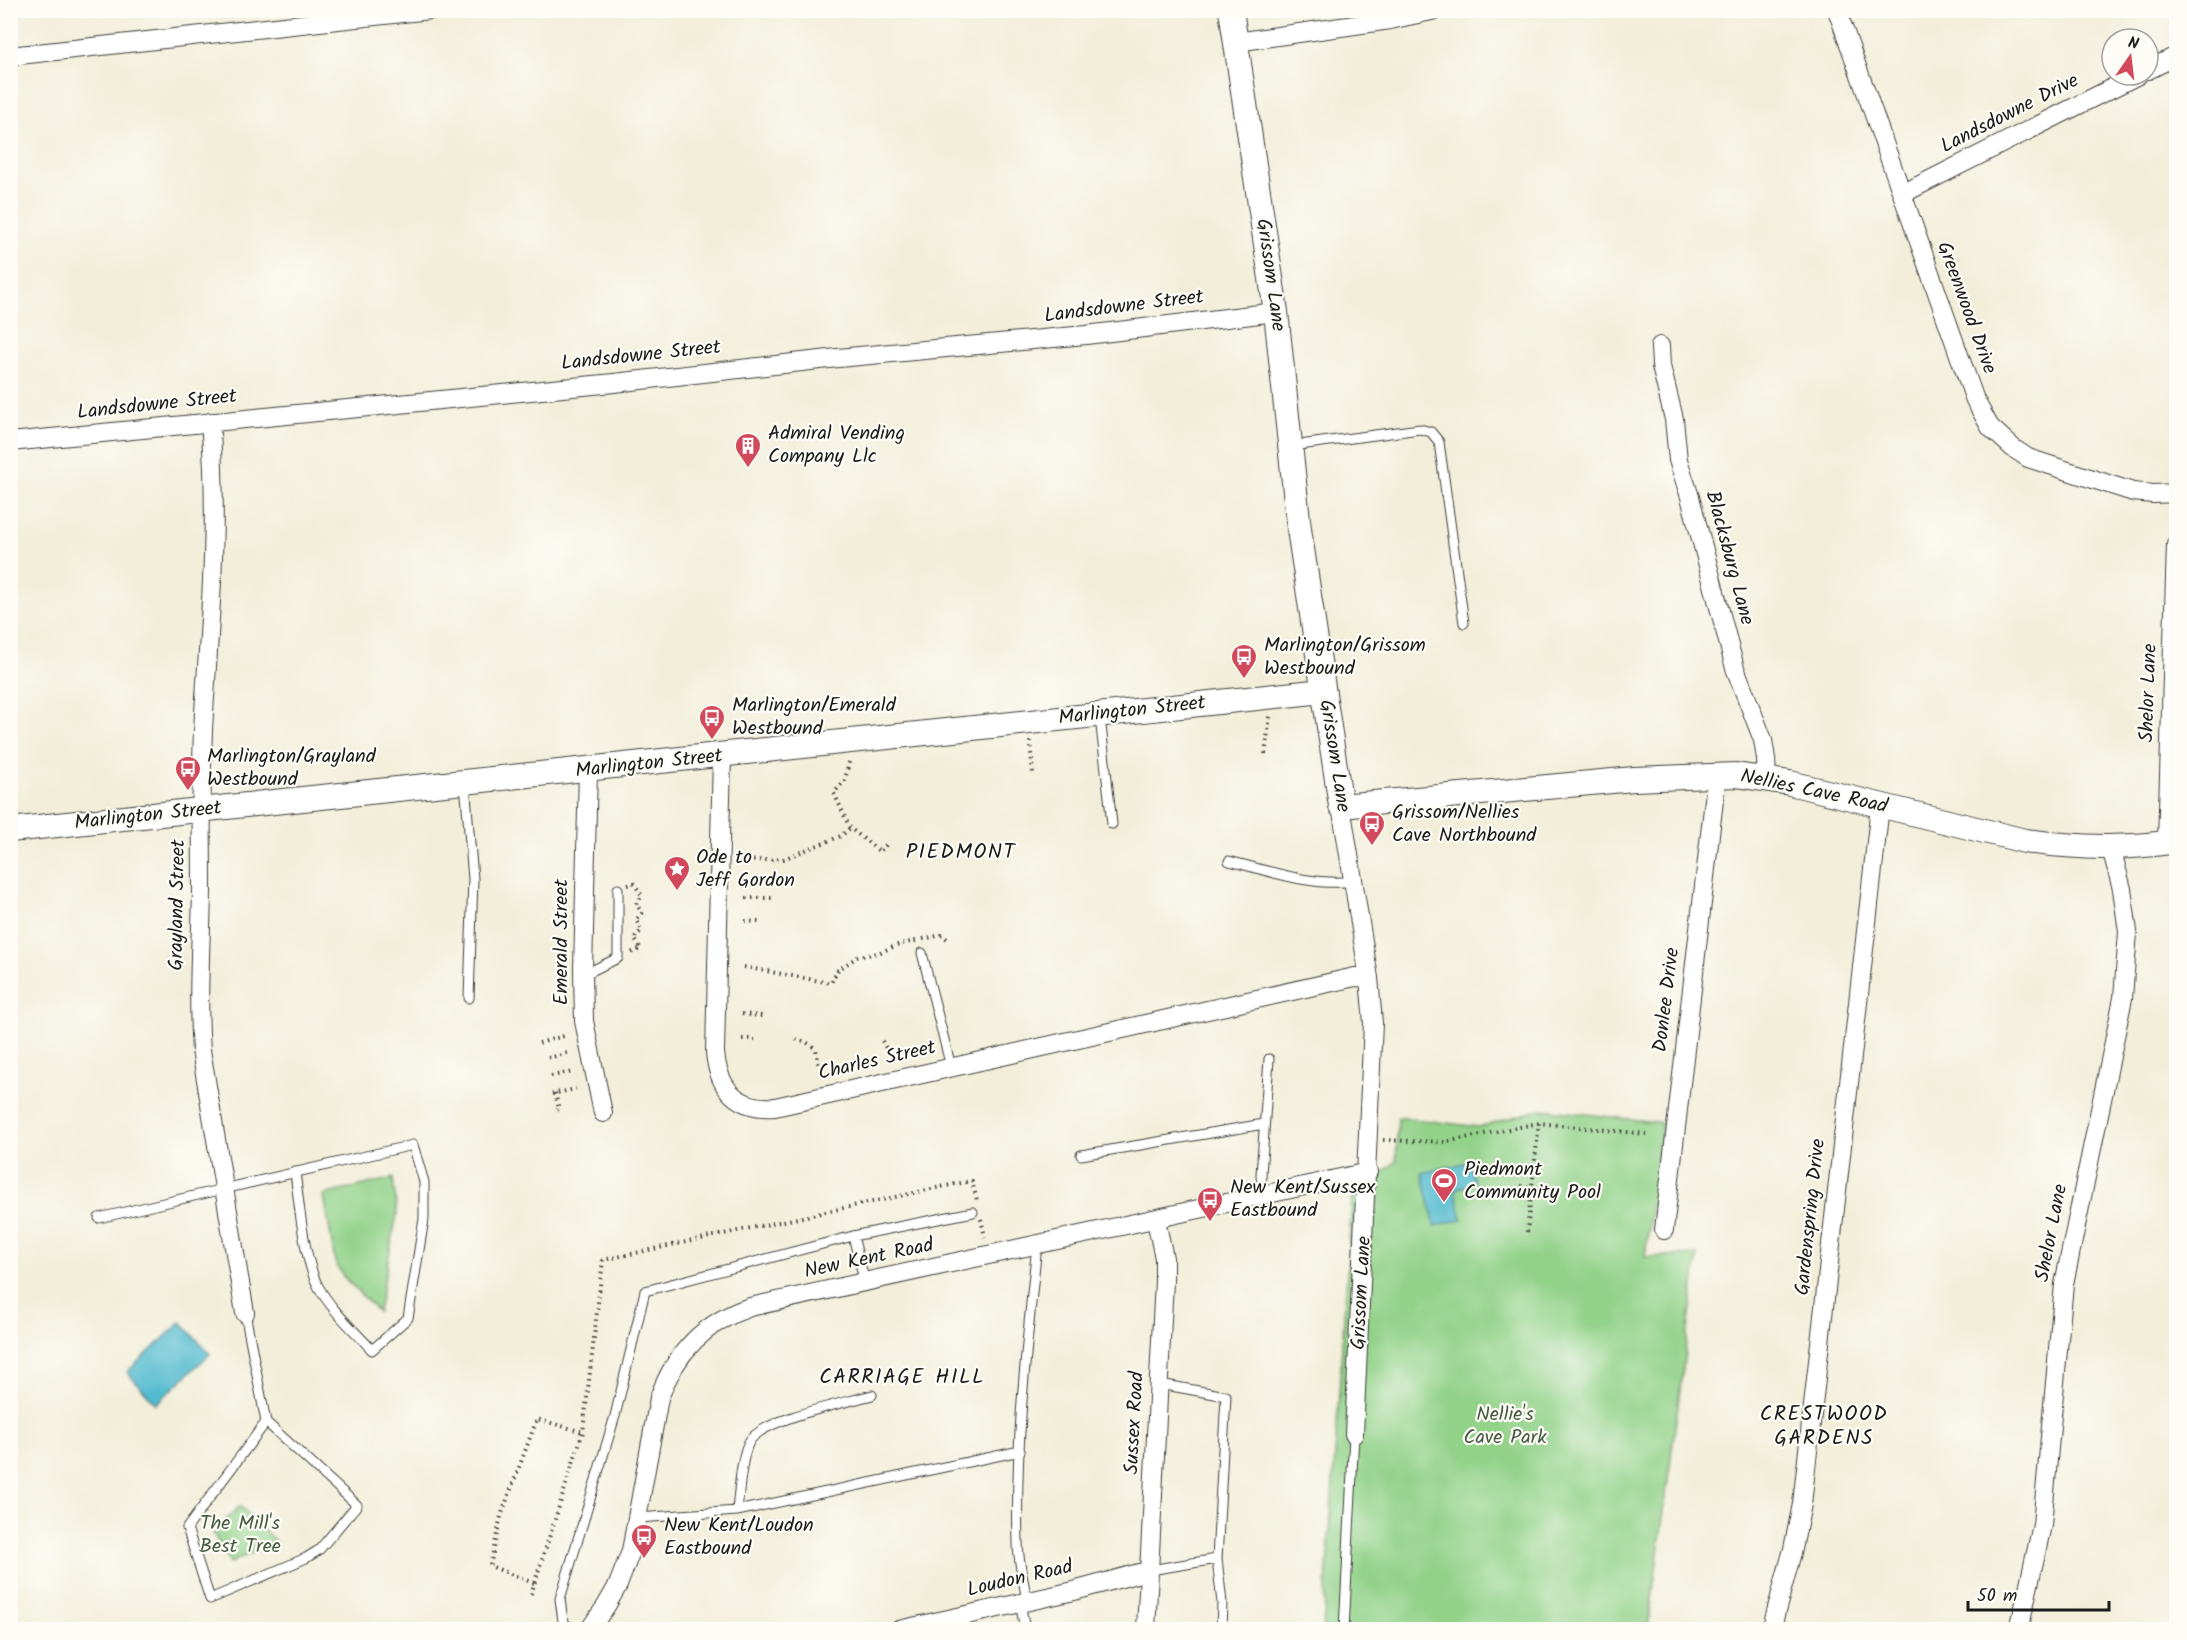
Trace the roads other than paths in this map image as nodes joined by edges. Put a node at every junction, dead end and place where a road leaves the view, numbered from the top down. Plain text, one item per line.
1 (430, 10) edge
2 (1231, 10) edge
3 (1436, 10) edge
4 (1836, 10) edge
5 (1236, 42) junction
6 (10, 56) edge
7 (2176, 56) edge
8 (2160, 64) edge
9 (2115, 87) edge
10 (1902, 194) junction
11 (1276, 312) junction
12 (1660, 346) dead end
13 (210, 423) junction
14 (10, 442) edge
15 (1290, 446) junction
16 (2176, 493) edge
17 (2176, 544) edge
18 (1464, 623) dead end
19 (1323, 692) junction
20 (1100, 715) junction
21 (722, 756) junction
22 (588, 770) junction
23 (1717, 774) junction
24 (1767, 778) junction
25 (465, 783) junction
26 (1880, 806) junction
27 (1341, 807) junction
28 (203, 810) junction
29 (1112, 824) dead end
30 (10, 830) edge
31 (2172, 842) edge
32 (2111, 848) junction
33 (1229, 861) dead end
34 (1354, 881) junction
35 (618, 889) dead end
36 (922, 953) dead end
37 (583, 975) junction
38 (1370, 978) junction
39 (469, 998) dead end
40 (1269, 1059) dead end
41 (951, 1067) junction
42 (603, 1113) dead end
43 (1264, 1124) junction
44 (1081, 1155) dead end
45 (295, 1172) junction
46 (1368, 1172) junction
47 (225, 1188) junction
48 (1263, 1196) junction
49 (973, 1212) dead end
50 (99, 1218) dead end
51 (1156, 1220) junction
52 (1664, 1230) dead end
53 (853, 1236) junction
54 (1037, 1245) junction
55 (865, 1283) junction
56 (245, 1313) joint
57 (1160, 1384) junction
58 (872, 1395) dead end
59 (266, 1422) junction
60 (1354, 1434) joint
61 (1020, 1451) junction
62 (736, 1511) junction
63 (638, 1518) junction
64 (1217, 1560) junction
65 (1150, 1570) junction
66 (1023, 1602) junction
67 (597, 1627) edge
68 (570, 1629) edge
69 (899, 1629) edge
70 (1025, 1629) edge
71 (1146, 1629) edge
72 (1221, 1629) edge
73 (1344, 1629) edge
74 (1771, 1629) edge
75 (2019, 1629) edge

1 - 6 street
2 - 5 street, Grissom Lane
3 - 5 street
4 - 10 street, Greenwood Drive
5 - 11 street, Grissom Lane
7 - 8 street
9 - 10 street, Landsdowne Drive
10 - 16 street, Greenwood Drive
11 - 13 street, Landsdowne Street
11 - 15 street, Grissom Lane
12 - 24 street, Blacksburg Lane
13 - 14 street, Landsdowne Street
13 - 28 street, Grayland Street
15 - 18 lane
15 - 19 street, Grissom Lane
17 - 31 street, Shelor Lane
19 - 20 street, Marlington Street
19 - 27 street, Grissom Lane
20 - 21 street, Marlington Street
20 - 29 lane
21 - 22 street, Marlington Street
21 - 41 street, Charles Street
22 - 25 street, Marlington Street
22 - 37 street, Emerald Street
23 - 24 street, Nellies Cave Road
23 - 27 street, Nellies Cave Road
23 - 52 street, Donlee Drive
24 - 26 street, Nellies Cave Road
25 - 28 street, Marlington Street
25 - 39 lane
26 - 32 street, Nellies Cave Road
26 - 74 street, Gardenspring Drive
27 - 34 street, Grissom Lane
28 - 30 street, Marlington Street
28 - 47 street, Grayland Street
31 - 32 street, Nellies Cave Road
32 - 75 street, Shelor Lane
33 - 34 lane
34 - 38 street, Grissom Lane
35 - 37 lane
36 - 41 lane
37 - 42 street, Emerald Street
38 - 41 street, Charles Street
38 - 46 street, Grissom Lane
40 - 43 lane
43 - 44 lane
43 - 48 lane
45 - 45 lane
45 - 47 lane
46 - 48 street, New Kent Road
46 - 60 street, Grissom Lane
47 - 50 lane
47 - 56 street, Grayland Street
48 - 51 street, New Kent Road
49 - 53 lane
51 - 54 street, New Kent Road
51 - 57 street, Sussex Road
53 - 55 lane
53 - 68 lane
54 - 55 street, New Kent Road
54 - 61 lane
55 - 63 street, New Kent Road
56 - 59 lane
57 - 64 lane
57 - 65 street, Sussex Road
58 - 62 lane
59 - 59 lane
60 - 73 lane
61 - 62 lane
61 - 66 lane
62 - 63 lane
63 - 67 street, New Kent Road
64 - 65 lane
64 - 72 lane
65 - 66 street, Loudon Road
65 - 71 street, Sussex Road
66 - 69 street, Loudon Road
66 - 70 lane

